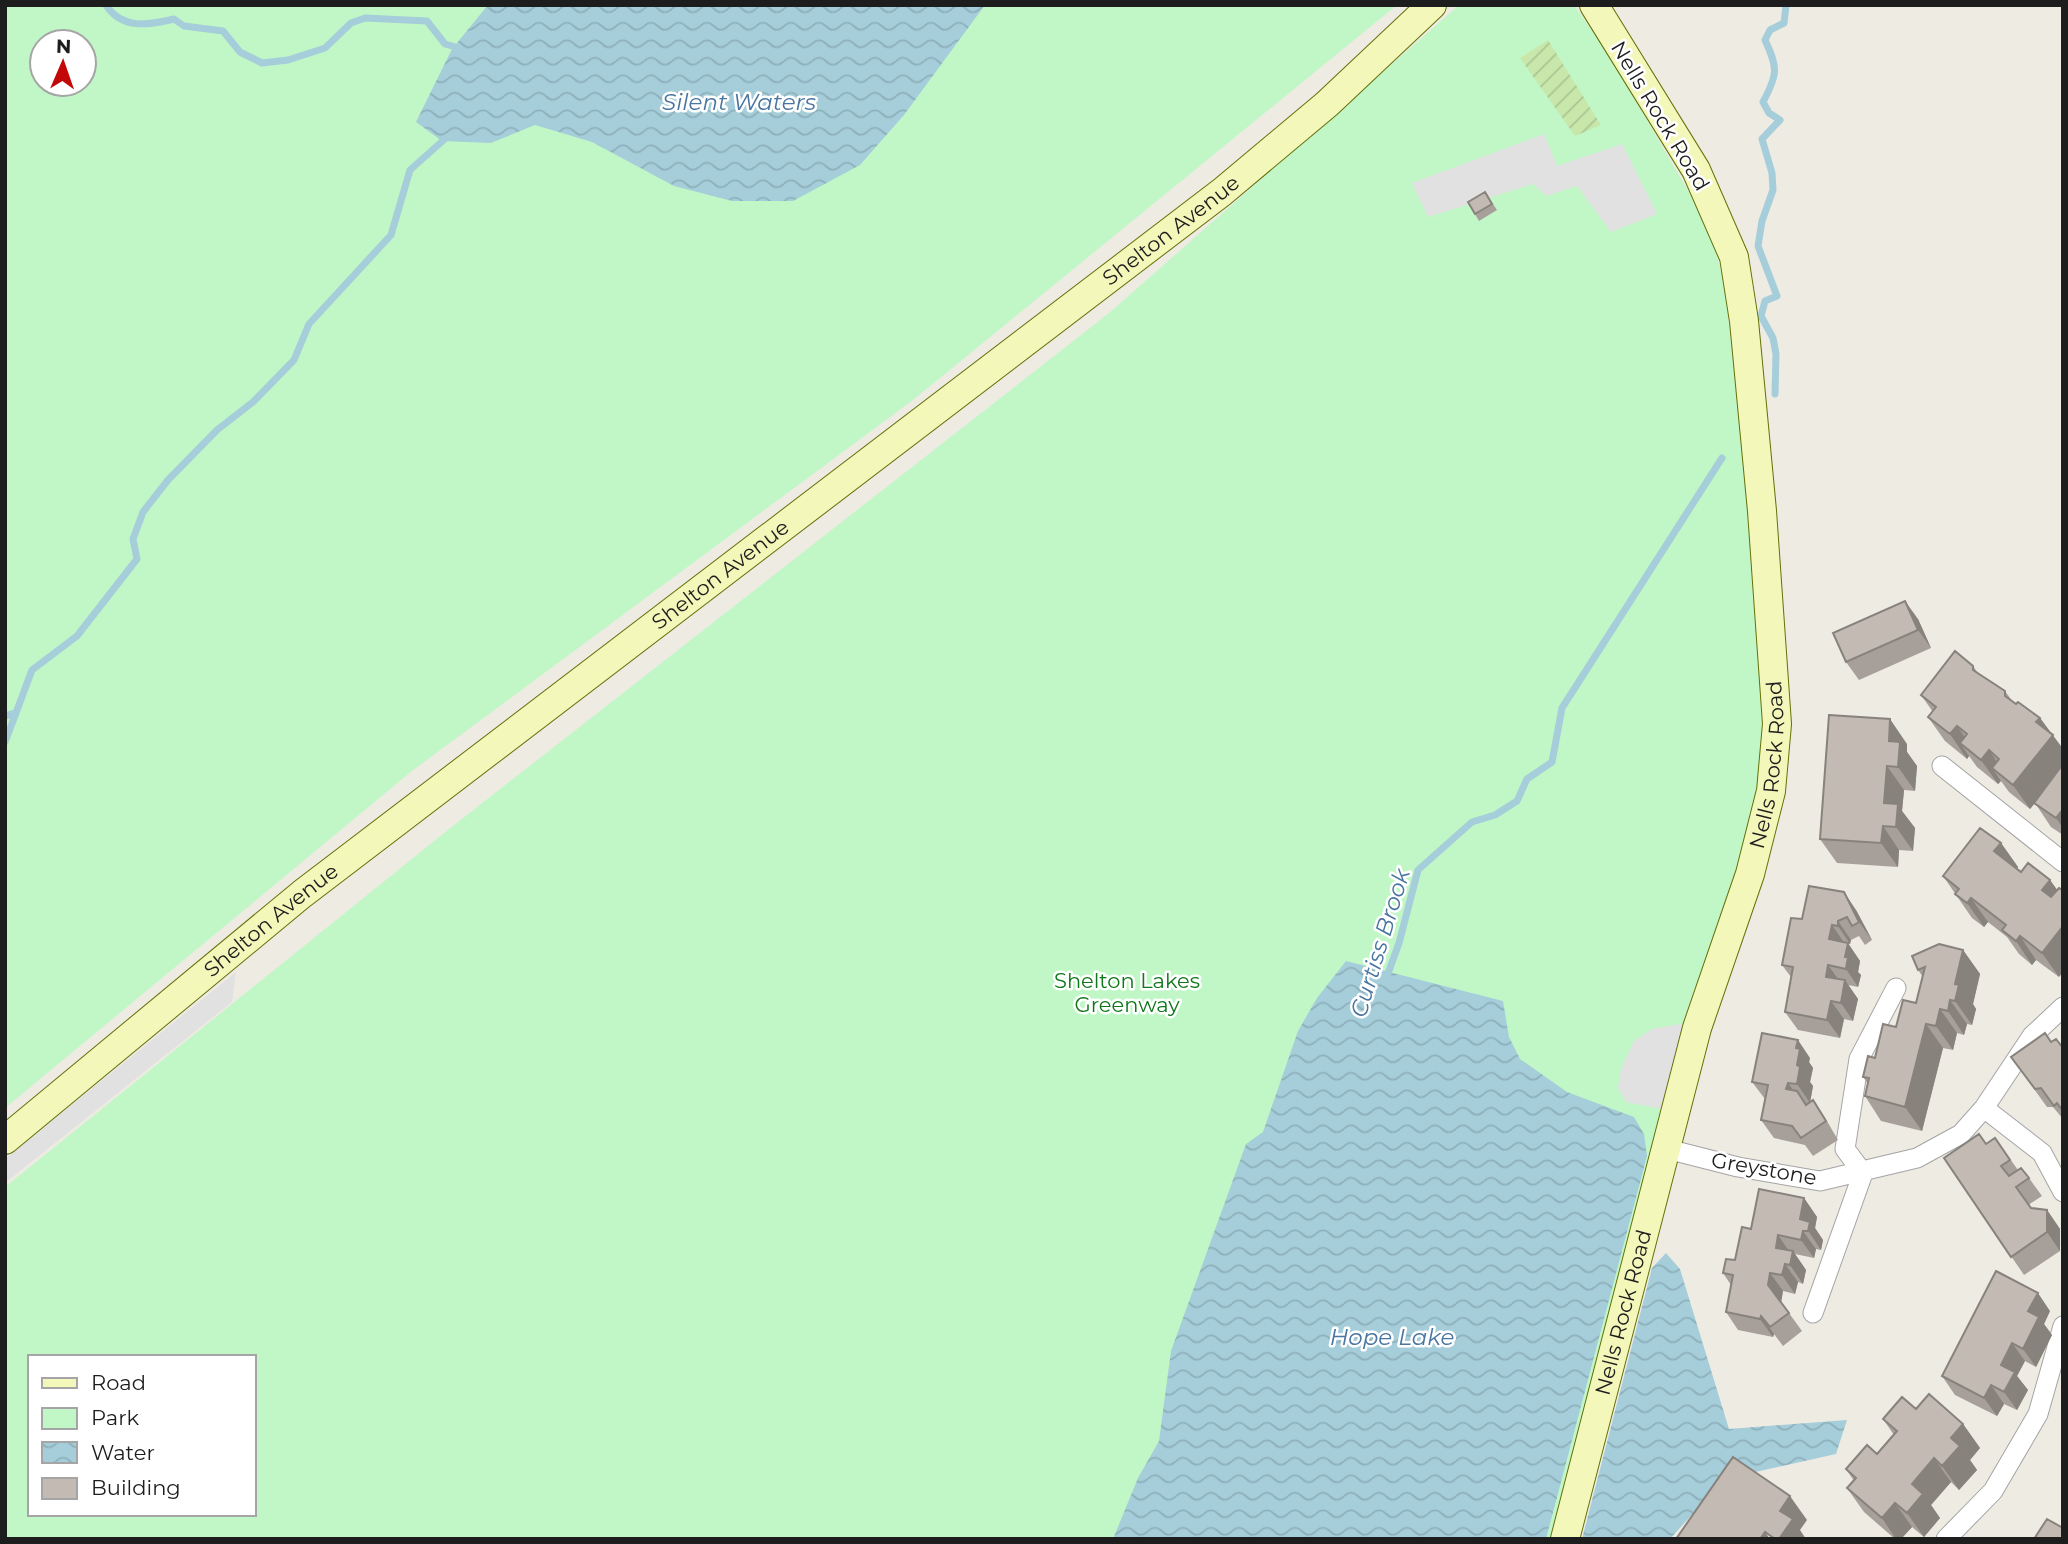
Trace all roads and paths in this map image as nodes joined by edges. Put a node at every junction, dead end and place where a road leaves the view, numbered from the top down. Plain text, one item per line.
1 (1432, 5) edge
2 (1594, 5) edge
3 (1942, 766) dead end
4 (2063, 862) edge
5 (1896, 988) dead end
6 (2063, 1006) edge
7 (1984, 1108) junction
8 (5, 1140) edge
9 (1667, 1149) junction
10 (1863, 1173) junction
11 (2063, 1192) edge
12 (1813, 1313) dead end
13 (2063, 1326) edge
14 (1565, 1539) edge
15 (1946, 1539) edge

1 - 8 main road, Shelton Avenue
2 - 9 main road, Nells Rock Road
3 - 4 street
5 - 10 street, Greystone
6 - 7 street, Greystone
7 - 10 street, Greystone
7 - 11 street
9 - 10 street, Greystone
9 - 14 main road, Nells Rock Road
10 - 12 street
13 - 15 street

